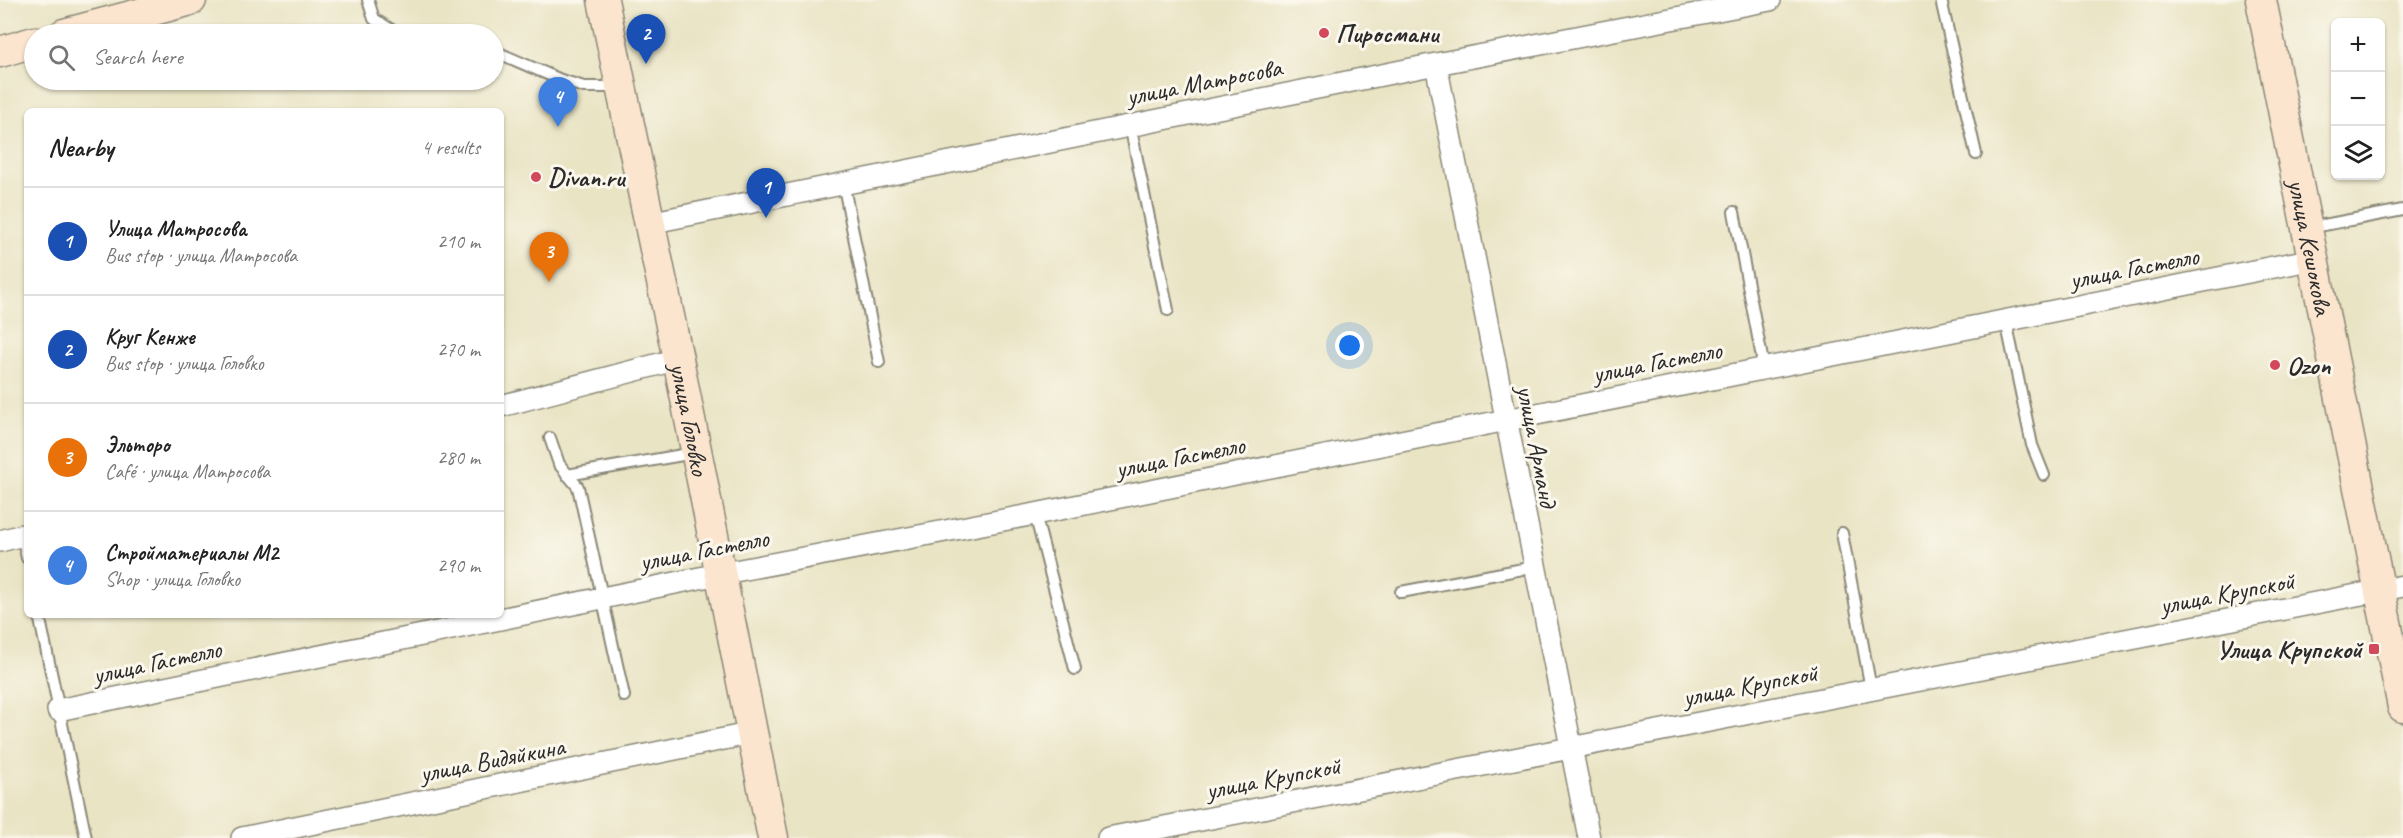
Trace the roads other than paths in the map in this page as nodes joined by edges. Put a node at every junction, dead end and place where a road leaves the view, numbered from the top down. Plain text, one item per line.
1 (191, 0) edge
2 (368, 0) edge
3 (603, 0) edge
4 (1770, 0) edge
5 (1941, 0) edge
6 (2261, 0) edge
7 (101, 24) edge
8 (382, 24) edge
9 (24, 45) edge
10 (0, 52) edge
11 (504, 55) edge
12 (1436, 64) junction
13 (621, 87) junction
14 (1130, 125) junction
15 (1976, 154) dead end
16 (843, 182) junction
17 (2403, 210) edge
18 (1734, 212) dead end
19 (649, 223) junction
20 (2308, 228) junction
21 (2314, 259) junction
22 (1168, 310) dead end
23 (2006, 321) junction
24 (678, 359) junction
25 (879, 362) dead end
26 (1764, 368) junction
27 (504, 405) edge
28 (1504, 419) junction
29 (550, 438) dead end
30 (696, 452) junction
31 (567, 475) junction
32 (2044, 475) dead end
33 (1035, 514) junction
34 (1842, 533) dead end
35 (24, 534) edge
36 (0, 541) edge
37 (1534, 567) junction
38 (720, 573) junction
39 (2391, 589) edge
40 (1401, 592) dead end
41 (602, 598) junction
42 (40, 618) edge
43 (1075, 669) dead end
44 (1871, 689) junction
45 (624, 696) dead end
46 (2403, 706) edge
47 (58, 710) junction
48 (753, 733) junction
49 (1572, 748) junction
50 (86, 838) edge
51 (242, 838) edge
52 (773, 838) edge
53 (1108, 838) edge
54 (1589, 838) edge

1 - 7 street
2 - 8 lane
3 - 13 street, улица Головко
4 - 12 street, улица Матросова
5 - 15 lane
6 - 20 street, улица Кешокова
9 - 10 street
11 - 13 lane
12 - 14 street, улица Матросова
12 - 28 street, улица Арманд
13 - 19 street, улица Головко
14 - 16 street, улица Матросова
14 - 22 lane
16 - 19 street, улица Матросова
16 - 25 lane
17 - 20 lane
18 - 26 lane
19 - 24 street, улица Головко
20 - 21 street, улица Кешокова
21 - 23 street, улица Гастелло
21 - 39 street, улица Кешокова
23 - 26 street, улица Гастелло
23 - 32 lane
24 - 27 street
24 - 30 street, улица Головко
26 - 28 street, улица Гастелло
28 - 33 street, улица Гастелло
28 - 37 street, улица Арманд
29 - 31 lane
30 - 31 lane
30 - 38 street, улица Головко
31 - 41 lane
33 - 38 street, улица Гастелло
33 - 43 lane
34 - 44 lane
35 - 36 street
37 - 40 lane
37 - 49 street, улица Арманд
38 - 41 street, улица Гастелло
38 - 48 street, улица Головко
39 - 44 street, улица Крупской
39 - 46 street, улица Кешокова
41 - 45 lane
41 - 47 street, улица Гастелло
42 - 47 lane
44 - 49 street, улица Крупской
47 - 50 lane
48 - 51 street, улица Видяйкина
48 - 52 street, улица Головко
49 - 53 street, улица Крупской
49 - 54 street, улица Арманд

